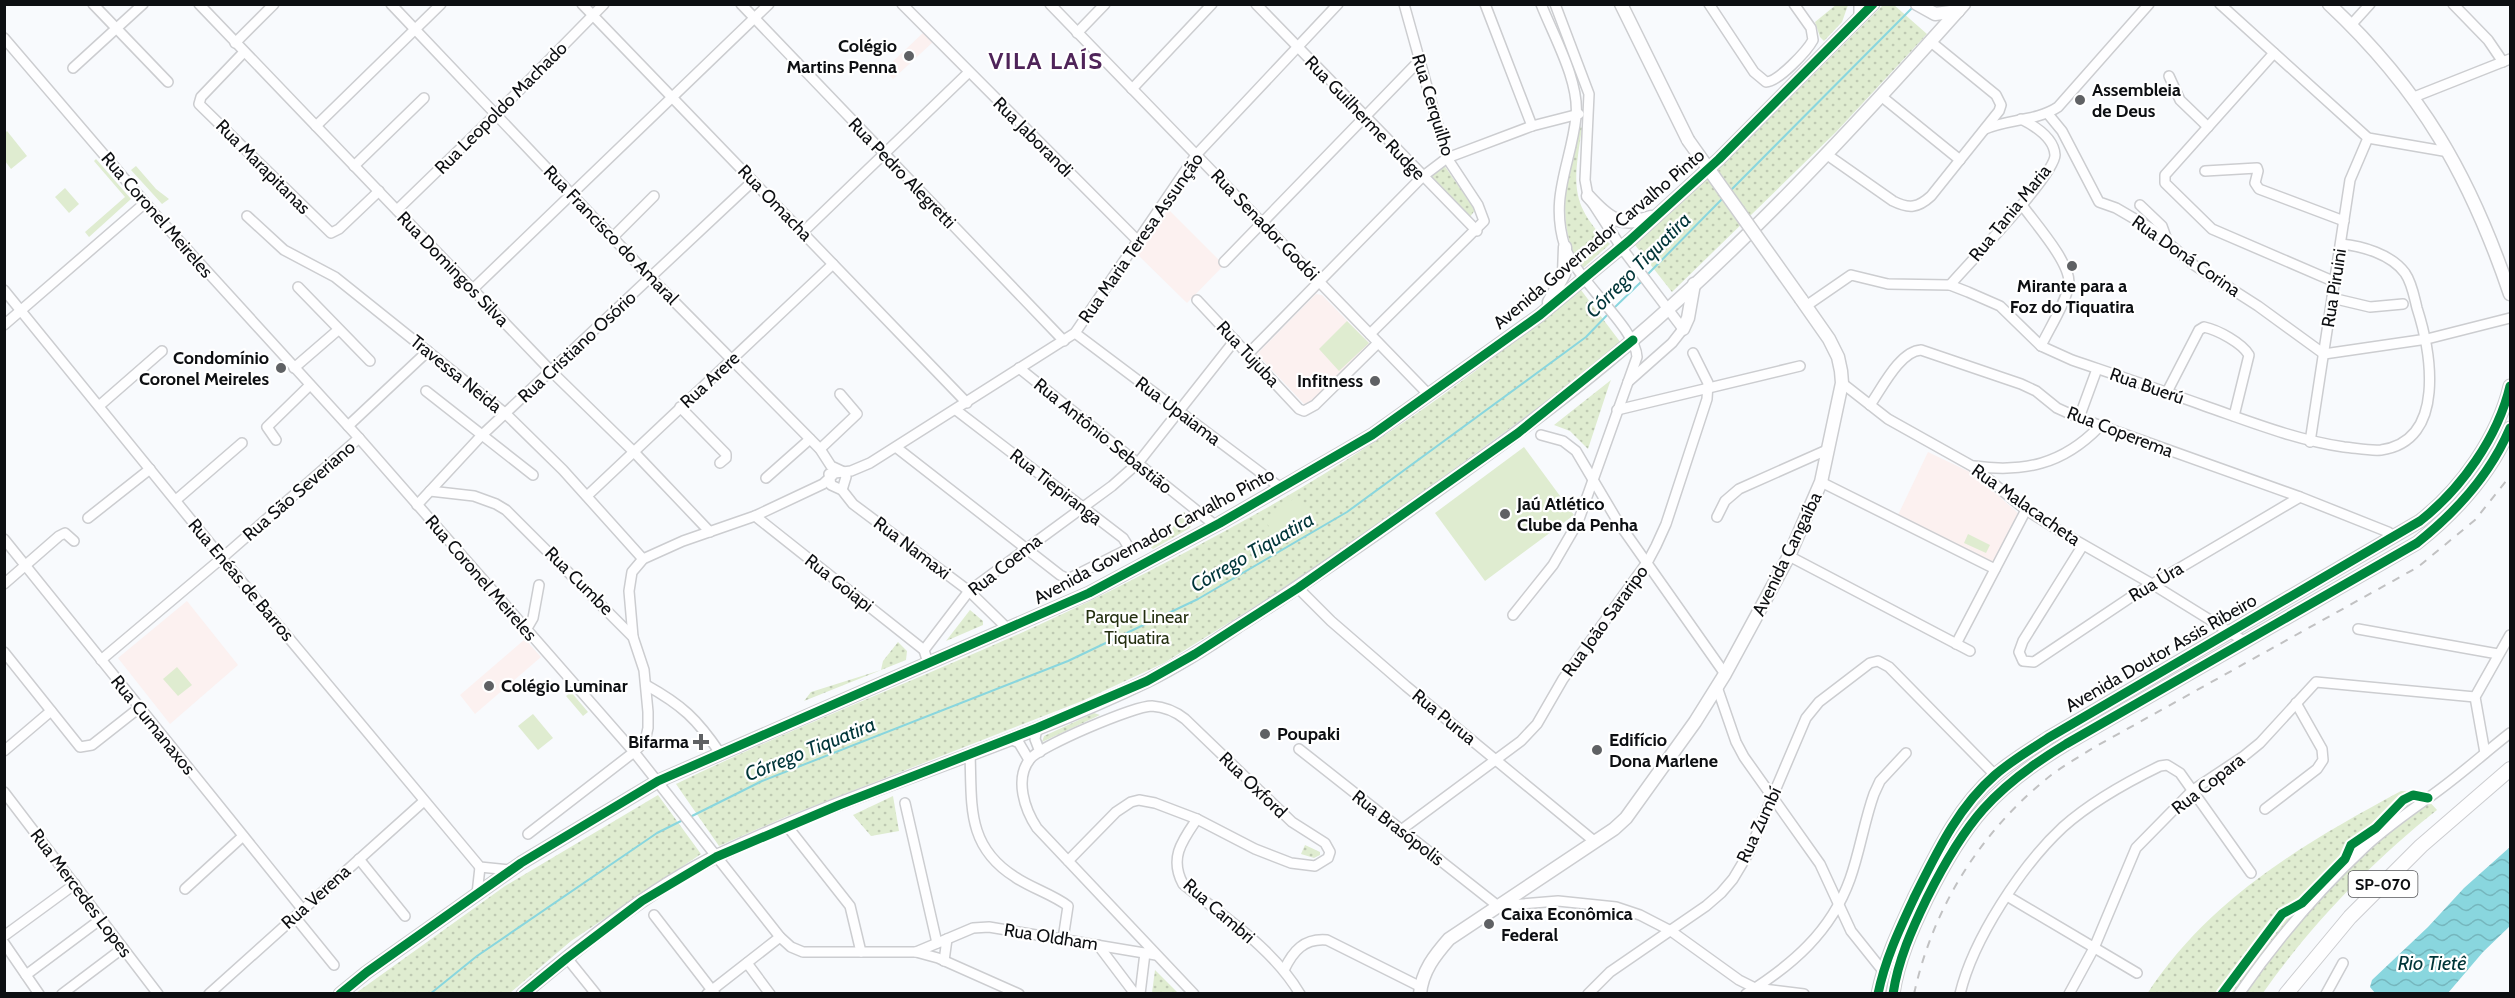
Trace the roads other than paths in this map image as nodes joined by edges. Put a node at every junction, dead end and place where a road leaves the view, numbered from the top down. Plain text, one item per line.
1 (93, 4) edge
2 (143, 4) edge
3 (199, 4) edge
4 (274, 4) edge
5 (391, 4) edge
6 (441, 4) edge
7 (582, 4) edge
8 (604, 4) edge
9 (741, 4) edge
10 (769, 4) edge
11 (902, 4) edge
12 (1050, 4) edge
13 (1105, 4) edge
14 (1212, 4) edge
15 (1256, 4) edge
16 (1338, 4) edge
17 (1404, 4) edge
18 (1485, 4) edge
19 (1541, 4) edge
20 (1555, 4) edge
21 (1621, 4) edge
22 (1708, 4) edge
23 (1794, 4) edge
24 (1859, 4) edge
25 (1873, 4) edge
26 (1917, 4) edge
27 (2149, 4) edge
28 (2220, 4) edge
29 (2329, 4) edge
30 (2370, 4) edge
31 (2453, 4) edge
32 (1961, 8) edge
33 (593, 16) junction
34 (755, 18) junction
35 (1859, 20) junction
36 (2351, 25) junction
37 (116, 29) junction
38 (415, 30) junction
39 (1077, 33) junction
40 (4, 38) edge
41 (1931, 42) junction
42 (235, 43) junction
43 (1296, 47) junction
44 (244, 52) junction
45 (2274, 53) junction
46 (2507, 60) edge
47 (1419, 61) junction
48 (73, 68) dead end
49 (968, 73) junction
50 (2169, 76) dead end
51 (168, 82) dead end
52 (1132, 89) junction
53 (1881, 96) junction
54 (2414, 97) junction
55 (424, 98) dead end
56 (673, 98) junction
57 (1590, 104) junction
58 (2048, 114) junction
59 (1364, 115) junction
60 (495, 116) junction
61 (1576, 116) junction
62 (2021, 119) junction
63 (316, 126) junction
64 (1532, 126) junction
65 (2208, 127) junction
66 (1982, 130) junction
67 (2368, 138) junction
68 (2449, 152) junction
69 (883, 154) junction
70 (1826, 154) junction
71 (1196, 155) junction
72 (1447, 158) junction
73 (1960, 160) junction
74 (354, 166) junction
75 (2205, 171) dead end
76 (1422, 177) junction
77 (753, 181) junction
78 (379, 191) junction
79 (572, 195) junction
80 (654, 196) dead end
81 (1588, 196) junction
82 (145, 202) junction
83 (2022, 205) junction
84 (2140, 205) dead end
85 (397, 210) junction
86 (1658, 214) junction
87 (247, 216) dead end
88 (2344, 221) junction
89 (1262, 222) junction
90 (1477, 231) junction
91 (803, 232) junction
92 (613, 237) junction
93 (2167, 240) junction
94 (1139, 242) junction
95 (2341, 244) junction
96 (1566, 247) junction
97 (1624, 251) junction
98 (1224, 262) dead end
99 (833, 264) junction
100 (651, 278) junction
101 (1585, 281) junction
102 (1319, 282) junction
103 (2335, 282) junction
104 (1694, 284) junction
105 (1950, 285) junction
106 (298, 287) dead end
107 (473, 289) junction
108 (4, 290) edge
109 (2511, 294) edge
110 (2332, 298) junction
111 (1197, 300) dead end
112 (1804, 303) junction
113 (2403, 304) dead end
114 (1669, 307) junction
115 (21, 311) junction
116 (1540, 315) junction
117 (2511, 318) edge
118 (4, 325) edge
119 (1683, 329) junction
120 (338, 330) junction
121 (1075, 333) junction
122 (1370, 334) junction
123 (1630, 336) junction
124 (2427, 339) junction
125 (1235, 340) junction
126 (1064, 341) junction
127 (1378, 343) junction
128 (2041, 346) junction
129 (162, 351) dead end
130 (428, 351) junction
131 (1693, 353) dead end
132 (1248, 354) junction
133 (2324, 354) junction
134 (732, 359) junction
135 (370, 361) dead end
136 (1800, 366) dead end
137 (294, 368) junction
138 (1019, 368) junction
139 (2097, 369) junction
140 (552, 372) junction
141 (1842, 383) junction
142 (1626, 384) junction
143 (310, 385) junction
144 (2511, 386) edge
145 (1709, 389) junction
146 (426, 391) dead end
147 (2166, 392) junction
148 (840, 393) dead end
149 (1429, 395) junction
150 (967, 403) junction
151 (1870, 405) junction
152 (99, 406) junction
153 (680, 407) junction
154 (956, 410) junction
155 (1617, 410) junction
156 (1179, 411) junction
157 (506, 414) junction
158 (2234, 416) junction
159 (2079, 418) junction
160 (348, 426) junction
161 (2100, 427) junction
162 (2511, 428) edge
163 (1540, 435) dead end
164 (481, 436) junction
165 (359, 438) junction
166 (810, 439) junction
167 (276, 440) dead end
168 (2310, 442) junction
169 (242, 443) dead end
170 (897, 448) junction
171 (820, 449) junction
172 (1829, 449) junction
173 (633, 451) junction
174 (720, 463) dead end
175 (1138, 463) junction
176 (831, 466) junction
177 (1972, 466) junction
178 (150, 468) junction
179 (846, 473) junction
180 (533, 475) dead end
181 (766, 478) dead end
182 (1593, 481) junction
183 (828, 482) junction
184 (1821, 482) junction
185 (1281, 488) junction
186 (842, 490) junction
187 (430, 491) junction
188 (587, 496) junction
189 (2300, 497) junction
190 (176, 501) junction
191 (417, 505) junction
192 (1082, 508) junction
193 (2026, 510) junction
194 (2429, 514) junction
195 (755, 516) junction
196 (1717, 516) dead end
197 (88, 518) dead end
198 (1216, 526) junction
199 (2438, 527) junction
200 (710, 532) junction
201 (2395, 537) junction
202 (4, 539) edge
203 (74, 541) dead end
204 (2083, 545) junction
205 (1026, 549) junction
206 (2402, 553) junction
207 (1789, 556) junction
208 (222, 558) junction
209 (643, 559) junction
210 (1648, 561) junction
211 (26, 566) junction
212 (1995, 569) junction
213 (4, 584) edge
214 (2152, 584) junction
215 (539, 585) dead end
216 (1298, 588) junction
217 (969, 591) junction
218 (1513, 615) dead end
219 (1008, 629) junction
220 (2358, 629) dead end
221 (526, 630) junction
222 (2230, 632) junction
223 (2511, 635) edge
224 (633, 637) junction
225 (2244, 641) junction
226 (1956, 644) junction
227 (924, 650) junction
228 (1970, 651) dead end
229 (4, 652) edge
230 (2498, 654) junction
231 (101, 660) junction
232 (928, 663) junction
233 (1725, 675) junction
234 (646, 685) junction
235 (1718, 687) junction
236 (2475, 697) junction
237 (1102, 700) junction
238 (2296, 703) junction
239 (140, 708) junction
240 (51, 711) junction
241 (1109, 718) junction
242 (1037, 728) junction
243 (2511, 733) edge
244 (1010, 739) junction
245 (1299, 749) dead end
246 (4, 751) edge
247 (634, 752) junction
248 (1040, 752) junction
249 (720, 753) junction
250 (1906, 753) dead end
251 (2485, 753) junction
252 (970, 754) junction
253 (1497, 759) junction
254 (2511, 759) edge
255 (1029, 760) junction
256 (2511, 769) edge
257 (1995, 775) junction
258 (658, 781) junction
259 (2492, 785) junction
260 (2193, 790) junction
261 (4, 792) edge
262 (1772, 798) junction
263 (423, 801) junction
264 (905, 802) dead end
265 (2265, 809) dead end
266 (1197, 819) junction
267 (787, 826) junction
268 (1401, 830) junction
269 (528, 834) dead end
270 (243, 836) junction
271 (1594, 842) junction
272 (716, 857) junction
273 (359, 859) junction
274 (1068, 861) junction
275 (480, 867) junction
276 (511, 870) junction
277 (2251, 873) dead end
278 (75, 884) junction
279 (185, 889) dead end
280 (477, 894) junction
281 (2007, 896) junction
282 (1837, 905) junction
283 (1498, 906) junction
284 (303, 910) junction
285 (654, 915) dead end
286 (405, 916) dead end
287 (295, 917) junction
288 (101, 919) junction
289 (1671, 931) junction
290 (5, 936) edge
291 (780, 937) junction
292 (947, 939) junction
293 (1063, 939) junction
294 (4, 943) edge
295 (937, 943) junction
296 (1098, 945) junction
297 (123, 948) junction
298 (2094, 948) junction
299 (861, 952) junction
300 (916, 952) junction
301 (1145, 953) junction
302 (1156, 955) junction
303 (567, 958) junction
304 (944, 961) junction
305 (747, 963) junction
306 (2343, 963) dead end
307 (334, 965) dead end
308 (1284, 970) junction
309 (1883, 971) junction
310 (2137, 973) dead end
311 (26, 975) junction
312 (1420, 990) edge
313 (1750, 991) edge
314 (711, 992) edge
315 (39, 993) edge
316 (63, 993) edge
317 (158, 993) edge
318 (211, 993) edge
319 (340, 993) edge
320 (524, 993) edge
321 (596, 993) edge
322 (770, 993) edge
323 (1019, 993) edge
324 (1135, 993) edge
325 (1140, 993) edge
326 (1194, 993) edge
327 (1300, 993) edge
328 (1588, 993) edge
329 (1804, 993) edge
330 (1878, 993) edge
331 (1893, 993) edge
332 (1960, 993) edge
333 (2069, 993) edge
334 (2239, 993) edge
335 (2286, 993) edge
336 (2326, 993) edge

1 - 37 street
2 - 37 street
3 - 42 street, Rua Domingos Silva
4 - 42 street
5 - 38 street, Rua Francisco do Amaral
6 - 38 street
7 - 33 street, Rua Omacha
8 - 33 street, Rua Leopoldo Machado
9 - 34 street, Rua Pedro Alegretti
10 - 34 street
11 - 49 street, Rua Jaborandi
12 - 39 street, Rua Senador Godói
13 - 39 street
14 - 52 street
15 - 43 street, Rua Guilherme Rudge
16 - 43 street, Rua Maria Teresa Assunção
17 - 47 street, Rua Cerquilho
18 - 64 street
19 - 61 street
20 - 57 street
21 - 112 main road, Avenida Cangaíba, bridge
22 - 23 street
24 - 35 street
25 - 35 main road, Avenida Governador Carvalho Pinto
26 - 32 main road
27 - 58 street
28 - 45 street
29 - 36 main road
30 - 36 street
31 - 46 street
32 - 41 main road
33 - 56 street, Rua Omacha
33 - 60 street, Rua Leopoldo Machado
34 - 56 street
34 - 69 street, Rua Pedro Alegretti
35 - 86 main road, Avenida Governador Carvalho Pinto
36 - 54 main road
37 - 48 street
37 - 51 street
38 - 60 street, Rua Francisco do Amaral
38 - 63 street
39 - 52 street, Rua Senador Godói
40 - 82 street, Rua Coronel Meireles
41 - 53 main road
41 - 66 street
42 - 44 street, Rua Domingos Silva
43 - 59 street, Rua Guilherme Rudge
43 - 71 street, Rua Maria Teresa Assunção
44 - 63 street, Rua Domingos Silva
44 - 78 street, Rua Marapitanas
45 - 65 street
45 - 67 street
46 - 54 street
47 - 59 street
47 - 72 street, Rua Cerquilho
49 - 69 street
49 - 94 street, Rua Jaborandi
50 - 65 street
52 - 71 street, Rua Senador Godói
53 - 70 main road
53 - 73 street
54 - 68 main road
55 - 74 street
56 - 77 street, Rua Omacha
56 - 79 street
57 - 61 street
57 - 81 street
58 - 62 street
58 - 93 street, Rua Doná Corina
59 - 76 street, Rua Guilherme Rudge
59 - 89 street
60 - 79 street, Rua Francisco do Amaral
60 - 85 street, Rua Leopoldo Machado
61 - 64 street
61 - 96 street
62 - 66 street
62 - 83 street, Rua Tania Maria
63 - 74 street, Rua Domingos Silva
64 - 72 street
65 - 103 street
66 - 73 street
67 - 68 street
67 - 88 street, Rua Piruini
68 - 109 main road
69 - 91 street
69 - 126 street, Rua Pedro Alegretti
70 - 73 street
70 - 104 main road
71 - 89 street, Rua Senador Godói
71 - 94 street, Rua Maria Teresa Assunção
72 - 76 street
72 - 90 street, Rua Cerquilho
74 - 78 street, Rua Domingos Silva
75 - 88 street
76 - 90 street, Rua Guilherme Rudge
76 - 102 street
77 - 91 street, Rua Omacha
77 - 100 street, Rua Cristiano Osório
78 - 85 street, Rua Domingos Silva
79 - 92 street, Rua Francisco do Amaral
79 - 107 street
80 - 92 street
81 - 86 main road
81 - 97 street
82 - 115 street
82 - 137 street, Rua Coronel Meireles
83 - 105 street, Rua Tania Maria
83 - 128 street
84 - 93 street
85 - 107 street, Rua Domingos Silva
86 - 97 main road, Avenida Governador Carvalho Pinto
87 - 130 street, Travessa Neida
88 - 95 street, Rua Piruini
89 - 98 street
89 - 102 street, Rua Senador Godói
90 - 122 street
91 - 99 street, Rua Omacha
92 - 100 street, Rua Francisco do Amaral
93 - 133 street, Rua Doná Corina
94 - 121 street, Rua Maria Teresa Assunção
95 - 103 street, Rua Piruini
95 - 124 street, Rua Buerú
96 - 101 street
96 - 116 main road
97 - 101 main road, Avenida Governador Carvalho Pinto
97 - 114 street
99 - 134 street, Rua Arere
99 - 150 street, Rua Omacha
100 - 134 street, Rua Francisco do Amaral
100 - 140 street, Rua Cristiano Osório
101 - 116 main road, Avenida Governador Carvalho Pinto
101 - 123 street
102 - 122 street, Rua Senador Godói
102 - 132 street
103 - 110 street, Rua Piruini
104 - 114 main road
104 - 119 main road
105 - 112 street, Rua Buerú
105 - 128 street, Rua Buerú
106 - 120 street
107 - 140 street, Rua Domingos Silva
108 - 115 street, Rua Enéas de Barros
110 - 113 street
110 - 133 street, Rua Piruini
111 - 125 street, Rua Tujuba
112 - 141 main road, Avenida Cangaíba
114 - 119 street
114 - 123 main road
115 - 118 street
115 - 152 street, Rua Enéas de Barros
116 - 149 main road, Avenida Governador Carvalho Pinto
117 - 124 street
119 - 142 street
120 - 135 street
120 - 137 street
121 - 126 street, Rua Maria Teresa Assunção
121 - 156 street, Rua Upaiama
122 - 127 street, Rua Senador Godói
123 - 142 street
123 - 216 main road
124 - 133 street
124 - 168 street, Rua Buerú
125 - 132 street, Rua Tujuba
125 - 156 street, Rua Coema
126 - 138 street, Rua Maria Teresa Assunção
127 - 132 street, Rua Tujuba
127 - 149 street, Rua Senador Godói
128 - 139 street, Rua Buerú
129 - 152 street
130 - 157 street, Travessa Neida
130 - 160 street
131 - 145 street
133 - 168 street, Rua Piruini
134 - 153 street, Rua Arere
134 - 166 street, Rua Francisco do Amaral
136 - 145 street
137 - 143 street, Rua Coronel Meireles
138 - 150 street, Rua Maria Teresa Assunção
138 - 175 street, Rua Antônio Sebastião
139 - 147 street, Rua Buerú
139 - 159 street
140 - 157 street, Rua Cristiano Osório
140 - 173 street, Rua Domingos Silva
141 - 151 street, Rua Malacacheta
141 - 172 main road, Avenida Cangaíba
142 - 155 street
143 - 160 street, Rua Coronel Meireles
143 - 167 street
144 - 194 main road, Avenida Doutor Assis Ribeiro
145 - 155 street
145 - 210 street, Rua João Sararipo
146 - 164 street
147 - 158 street, Rua Buerú
147 - 158 street
148 - 171 street
149 - 185 main road, Avenida Governador Carvalho Pinto
150 - 154 street, Rua Maria Teresa Assunção
151 - 159 street, Rua Coperema
151 - 177 street, Rua Malacacheta
152 - 178 street, Rua Enéas de Barros
153 - 173 street, Rua Arere
153 - 174 street
154 - 170 street, Rua Maria Teresa Assunção
154 - 192 street, Rua Tiepiranga
155 - 182 street
156 - 175 street, Rua Coema
156 - 185 street, Rua Upaiama
157 - 164 street, Rua Cristiano Osório
157 - 188 street, Travessa Neida
158 - 168 street, Rua Buerú
159 - 161 street, Rua Coperema
160 - 165 street, Rua Coronel Meireles
161 - 177 street
161 - 189 street, Rua Coperema
162 - 199 main road, Avenida Doutor Assis Ribeiro
163 - 182 street
164 - 180 street
164 - 187 street, Rua Cristiano Osório
165 - 191 street, Rua Coronel Meireles
165 - 208 street, Rua São Severiano
166 - 171 street, Rua Francisco do Amaral
166 - 181 street
169 - 190 street
170 - 179 street, Rua Maria Teresa Assunção
170 - 205 street
171 - 176 street, Rua Francisco do Amaral
172 - 184 main road, Avenida Cangaíba
172 - 196 street
173 - 188 street, Rua Arere
173 - 200 street, Rua Domingos Silva
175 - 192 street, Rua Coema
175 - 198 street, Rua Antônio Sebastião
176 - 179 street
176 - 183 street
177 - 193 street, Rua Malacacheta
178 - 190 street, Rua Enéas de Barros
178 - 197 street
179 - 183 street, Rua Maria Teresa Assunção
179 - 186 street
182 - 210 street
182 - 218 street
183 - 186 street, Rua Namaxi
183 - 195 street, Rua Maria Teresa Assunção
184 - 207 main road, Avenida Cangaíba
184 - 212 street
185 - 198 main road, Avenida Governador Carvalho Pinto
186 - 217 street, Rua Namaxi
187 - 191 street
187 - 224 street, Rua Cumbe
188 - 209 street, Travessa Neida
189 - 201 street, Rua Coperema
189 - 214 street, Rua Úra
190 - 208 street, Rua Enéas de Barros
191 - 221 street, Rua Coronel Meireles
192 - 205 street, Rua Coema
192 - 205 street, Rua Tiepiranga
193 - 204 street, Rua Malacacheta
193 - 212 street
194 - 199 main road
194 - 201 main road, Avenida Doutor Assis Ribeiro
195 - 200 street, Rua Maria Teresa Assunção
195 - 227 street, Rua Goiapi
198 - 219 main road, Avenida Governador Carvalho Pinto
199 - 206 main road, Avenida Doutor Assis Ribeiro
200 - 209 street, Rua Maria Teresa Assunção
201 - 206 main road
201 - 222 main road, Avenida Doutor Assis Ribeiro
202 - 211 street, Rua Cumanaxos
203 - 211 street
204 - 214 street, Rua Malacacheta
204 - 214 street, Rua Úra
205 - 217 street, Rua Coema
206 - 225 main road, Avenida Doutor Assis Ribeiro
207 - 226 street
207 - 233 main road, Avenida Cangaíba
208 - 231 street, Rua São Severiano
208 - 263 street, Rua Enéas de Barros
209 - 224 street
210 - 233 street
210 - 253 street, Rua João Sararipo
211 - 213 street
211 - 231 street, Rua Cumanaxos
212 - 226 street
214 - 222 street, Rua Malacacheta
215 - 221 street
216 - 237 main road
216 - 253 street, Rua Purua
217 - 219 street, Rua Namaxi
217 - 227 street, Rua Coema
219 - 232 main road, Avenida Governador Carvalho Pinto
220 - 230 street
221 - 247 street, Rua Coronel Meireles
222 - 225 street, Rua Malacacheta
222 - 257 main road, Avenida Doutor Assis Ribeiro
223 - 230 street
224 - 234 street, Rua Cumbe
225 - 331 main road, Avenida Doutor Assis Ribeiro
226 - 228 street
227 - 232 street
229 - 240 street
230 - 236 street
231 - 239 street, Rua Cumanaxos
232 - 249 main road, Avenida Governador Carvalho Pinto
233 - 235 main road, Avenida Cangaíba
234 - 247 street, Rua Cumbe
234 - 249 street
235 - 262 street
235 - 271 main road, Avenida Cangaíba
236 - 238 street, Rua Copara
236 - 251 street
237 - 241 street
237 - 242 main road
238 - 260 street, Rua Copara
238 - 265 street
239 - 240 street
239 - 270 street, Rua Cumanaxos
240 - 246 street
241 - 248 street, Rua Oxford
241 - 266 street, Rua Oxford
242 - 244 main road
242 - 248 street
243 - 251 street
244 - 252 main road
244 - 255 street
245 - 268 street, Rua Brasópolis
247 - 258 street, Rua Coronel Meireles
247 - 269 street
248 - 255 street, Rua Oxford
249 - 258 main road, Avenida Governador Carvalho Pinto
250 - 282 street
251 - 334 street
252 - 267 main road
252 - 293 street
253 - 268 street, Rua João Sararipo
253 - 271 street, Rua Purua
254 - 259 highway
255 - 274 street
256 - 259 highway, SP-070
257 - 262 street, Rua Zumbí
257 - 309 main road, Avenida Doutor Assis Ribeiro
258 - 272 street, Rua Coronel Meireles
258 - 276 main road, Avenida Governador Carvalho Pinto
259 - 335 highway, SP-070
260 - 277 street
260 - 281 street
260 - 298 street, Rua Copara
261 - 278 street, Rua Mercedes Lopes
262 - 282 street
262 - 289 street, Rua Zumbí
263 - 273 street, Rua Verena
263 - 275 street, Rua Enéas de Barros
264 - 295 street
266 - 274 street
266 - 308 street, Rua Cambri
267 - 272 main road
267 - 299 street
268 - 283 street, Rua Brasópolis
270 - 279 street
270 - 284 street, Rua Cumanaxos
271 - 283 main road, Avenida Cangaíba
272 - 291 street, Rua Coronel Meireles
272 - 303 main road
273 - 284 street, Rua Verena
273 - 286 street
274 - 302 street
275 - 276 street
275 - 280 street
276 - 280 main road, Avenida Governador Carvalho Pinto
278 - 288 street, Rua Mercedes Lopes
278 - 290 street
280 - 319 main road, Avenida Governador Carvalho Pinto
281 - 298 street
281 - 332 street
282 - 309 street
282 - 313 street
283 - 289 street
283 - 312 main road, Avenida Cangaíba
284 - 287 street, Rua Verena
285 - 314 street
287 - 307 street
287 - 318 street, Rua Verena
288 - 297 street, Rua Mercedes Lopes
288 - 311 street
289 - 313 street
289 - 328 street, Rua Zumbí
291 - 299 street, Rua Coronel Meireles
291 - 305 street
292 - 293 street, Rua Oldham
292 - 295 street, Rua Oldham
292 - 304 street
293 - 296 street, Rua Oldham
294 - 311 street
295 - 300 street, Rua Oldham
296 - 301 street, Rua Oldham
296 - 324 street
297 - 316 street
297 - 317 street, Rua Mercedes Lopes
298 - 310 street
298 - 333 street, Rua Copara
299 - 300 street, Rua Coronel Meireles
300 - 304 street, Rua Coronel Meireles
301 - 302 street, Rua Oldham
301 - 325 street
302 - 326 street
303 - 320 main road
303 - 321 street
304 - 323 street, Rua Coronel Meireles
305 - 314 street
305 - 322 street
306 - 336 street
308 - 312 street
308 - 327 street, Rua Cambri
309 - 330 main road, Avenida Doutor Assis Ribeiro
311 - 315 street
313 - 329 street

